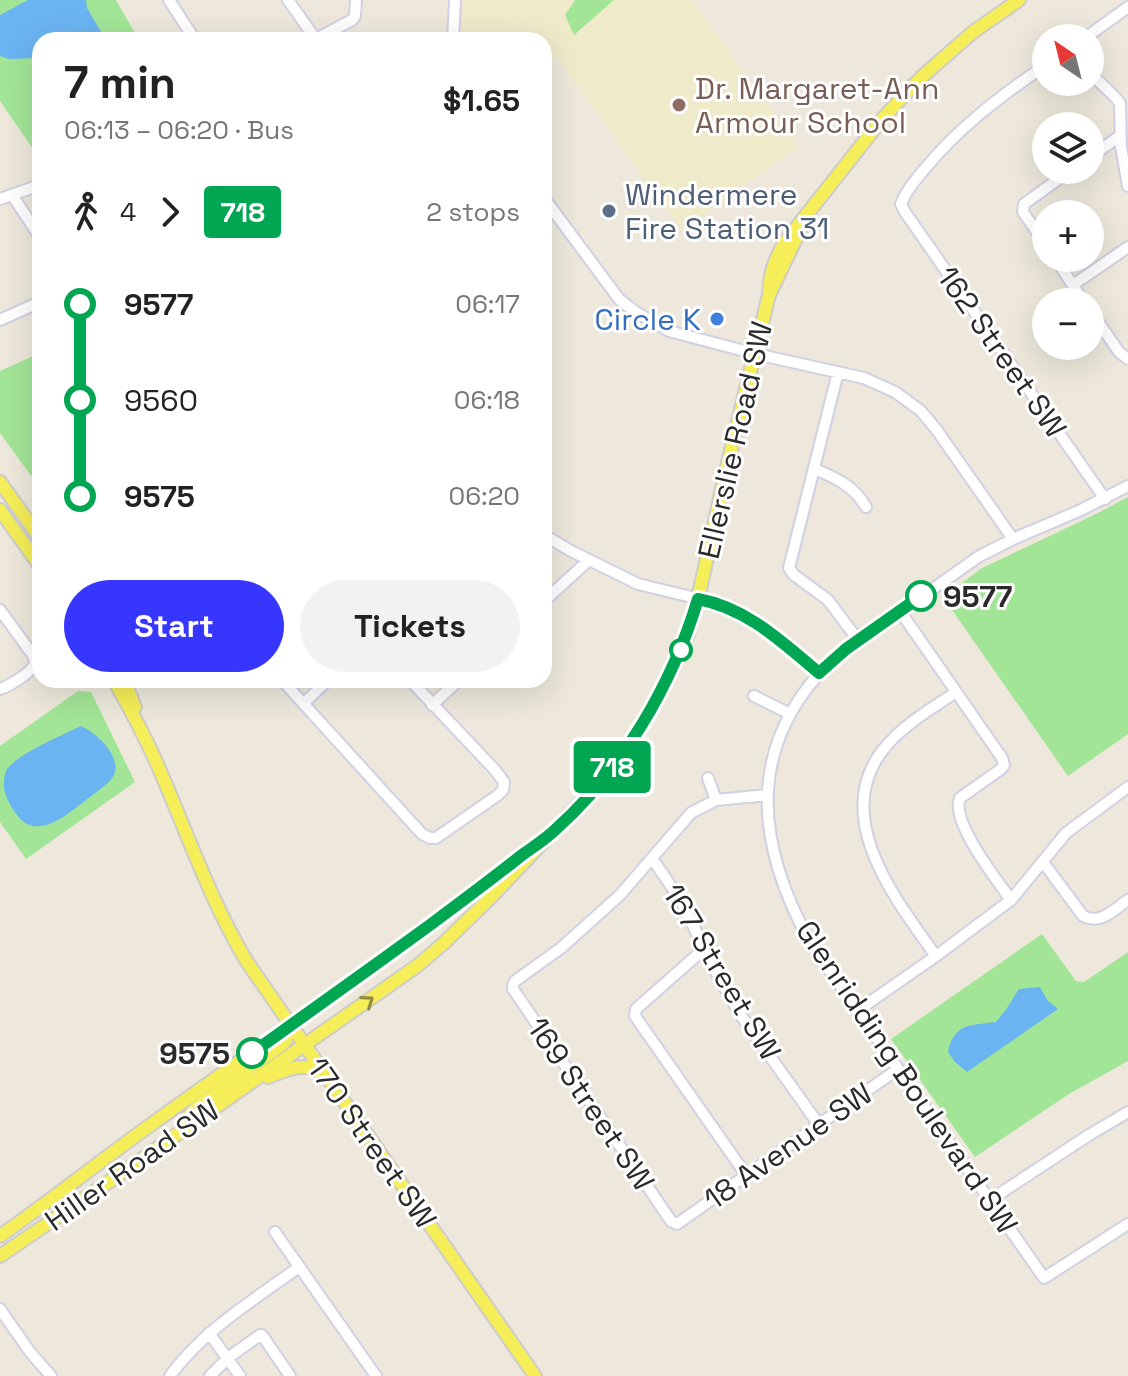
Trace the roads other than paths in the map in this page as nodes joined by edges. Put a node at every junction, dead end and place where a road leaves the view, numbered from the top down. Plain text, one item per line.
1 (169, 0) edge
2 (288, 0) edge
3 (356, 0) edge
4 (455, 0) edge
5 (1019, 0) edge
6 (1128, 7) edge
7 (1104, 24) edge
8 (190, 32) edge
9 (311, 32) edge
10 (329, 32) edge
11 (453, 32) edge
12 (1032, 75) edge
13 (1104, 86) edge
14 (1120, 136) junction
15 (1104, 147) edge
16 (1050, 184) edge
17 (1128, 186) edge
18 (32, 188) edge
19 (4, 198) edge
20 (552, 208) edge
21 (1032, 225) edge
22 (32, 228) edge
23 (1128, 247) edge
24 (1064, 272) edge
25 (1073, 285) junction
26 (1075, 288) edge
27 (32, 306) edge
28 (0, 320) edge
29 (1104, 329) edge
30 (756, 354) junction
31 (1125, 358) edge
32 (838, 372) junction
33 (815, 469) junction
34 (0, 482) edge
35 (1128, 486) edge
36 (1105, 499) junction
37 (866, 507) dead end
38 (0, 510) edge
39 (32, 527) edge
40 (552, 539) edge
41 (1013, 539) junction
42 (32, 555) edge
43 (589, 560) junction
44 (552, 594) edge
45 (698, 599) junction
46 (0, 610) edge
47 (900, 611) junction
48 (858, 640) junction
49 (32, 654) edge
50 (32, 669) edge
51 (819, 673) junction
52 (118, 688) edge
53 (128, 688) edge
54 (290, 688) edge
55 (320, 688) edge
56 (417, 688) edge
57 (450, 688) edge
58 (0, 689) edge
59 (956, 692) junction
60 (754, 696) dead end
61 (304, 703) junction
62 (432, 705) junction
63 (790, 714) junction
64 (141, 729) junction
65 (708, 778) dead end
66 (1128, 787) edge
67 (768, 795) junction
68 (716, 800) junction
69 (555, 830) junction
70 (652, 858) junction
71 (1043, 862) junction
72 (1011, 900) junction
73 (1128, 900) edge
74 (418, 934) junction
75 (704, 949) junction
76 (936, 956) junction
77 (857, 1011) junction
78 (290, 1026) junction
79 (304, 1046) junction
80 (898, 1069) junction
81 (326, 1078) junction
82 (250, 1083) junction
83 (1128, 1112) edge
84 (819, 1125) junction
85 (181, 1132) junction
86 (746, 1175) junction
87 (990, 1200) junction
88 (674, 1222) joint
89 (1128, 1224) edge
90 (275, 1232) dead end
91 (0, 1236) edge
92 (0, 1256) edge
93 (299, 1267) junction
94 (0, 1309) edge
95 (209, 1333) junction
96 (228, 1358) junction
97 (51, 1376) edge
98 (170, 1376) edge
99 (210, 1376) edge
100 (240, 1376) edge
101 (290, 1376) edge
102 (376, 1376) edge
103 (535, 1376) edge

1 - 8 street
2 - 9 street
3 - 10 street
4 - 11 street
5 - 30 main road, Ellerslie Road SW
6 - 7 street
12 - 36 street, 162 Street SW
13 - 14 street
14 - 15 street
14 - 17 street
16 - 21 street
18 - 19 street
19 - 22 street
20 - 30 street
23 - 25 street
24 - 25 street
25 - 26 street
27 - 28 street
29 - 31 street
30 - 32 street
30 - 45 main road, Ellerslie Road SW
32 - 33 street
32 - 41 street
33 - 37 street
33 - 48 street
34 - 39 main road
35 - 36 street, Glenridding Boulevard SW
36 - 41 street, Glenridding Boulevard SW
38 - 42 main road
40 - 43 street
41 - 47 street, Glenridding Boulevard SW
43 - 44 street
43 - 45 street
45 - 51 street
45 - 69 main road, Ellerslie Road SW
46 - 49 street
47 - 48 street, Glenridding Boulevard SW
47 - 59 street
48 - 51 street, Glenridding Boulevard SW
50 - 58 street
51 - 63 street, Glenridding Boulevard SW
52 - 64 main road, 170 Street SW
53 - 64 main road, 170 Street SW
54 - 61 street
55 - 61 street
56 - 62 street
57 - 62 street
59 - 72 street
59 - 76 street
60 - 63 street
61 - 62 street
63 - 67 street, Glenridding Boulevard SW
64 - 78 main road, 170 Street SW
65 - 68 street
66 - 71 street
67 - 68 street
67 - 77 street, Glenridding Boulevard SW
68 - 70 street
69 - 74 main road, Ellerslie Road SW
79 -> 69 main road, Ellerslie Road SW
70 - 75 street, 167 Street SW
70 - 88 street, 169 Street SW
71 - 72 street
71 - 73 street
72 - 76 street
74 - 78 main road, Ellerslie Road SW
74 - 79 main road
75 - 84 street, 167 Street SW
75 - 86 street
76 - 77 street
77 - 80 street, Glenridding Boulevard SW
78 - 79 main road, 170 Street SW
78 - 85 main road
78 - 91 main road, Hiller Road SW
79 - 81 main road, 170 Street SW
79 - 82 main road, Hiller Road SW
80 - 84 street, 18 Avenue SW
80 - 87 street, Glenridding Boulevard SW
81 - 82 main road
81 - 103 main road, 170 Street SW
82 - 85 main road, Hiller Road SW
83 - 87 street
84 - 86 street, 18 Avenue SW
85 - 92 main road, Hiller Road SW
86 - 88 street, 18 Avenue SW
87 - 89 street, Glenridding Boulevard SW
90 - 93 street
93 - 95 street
93 - 102 street
94 - 97 street
95 - 96 street
95 - 98 street
96 - 99 street
96 - 100 street
96 - 101 street

